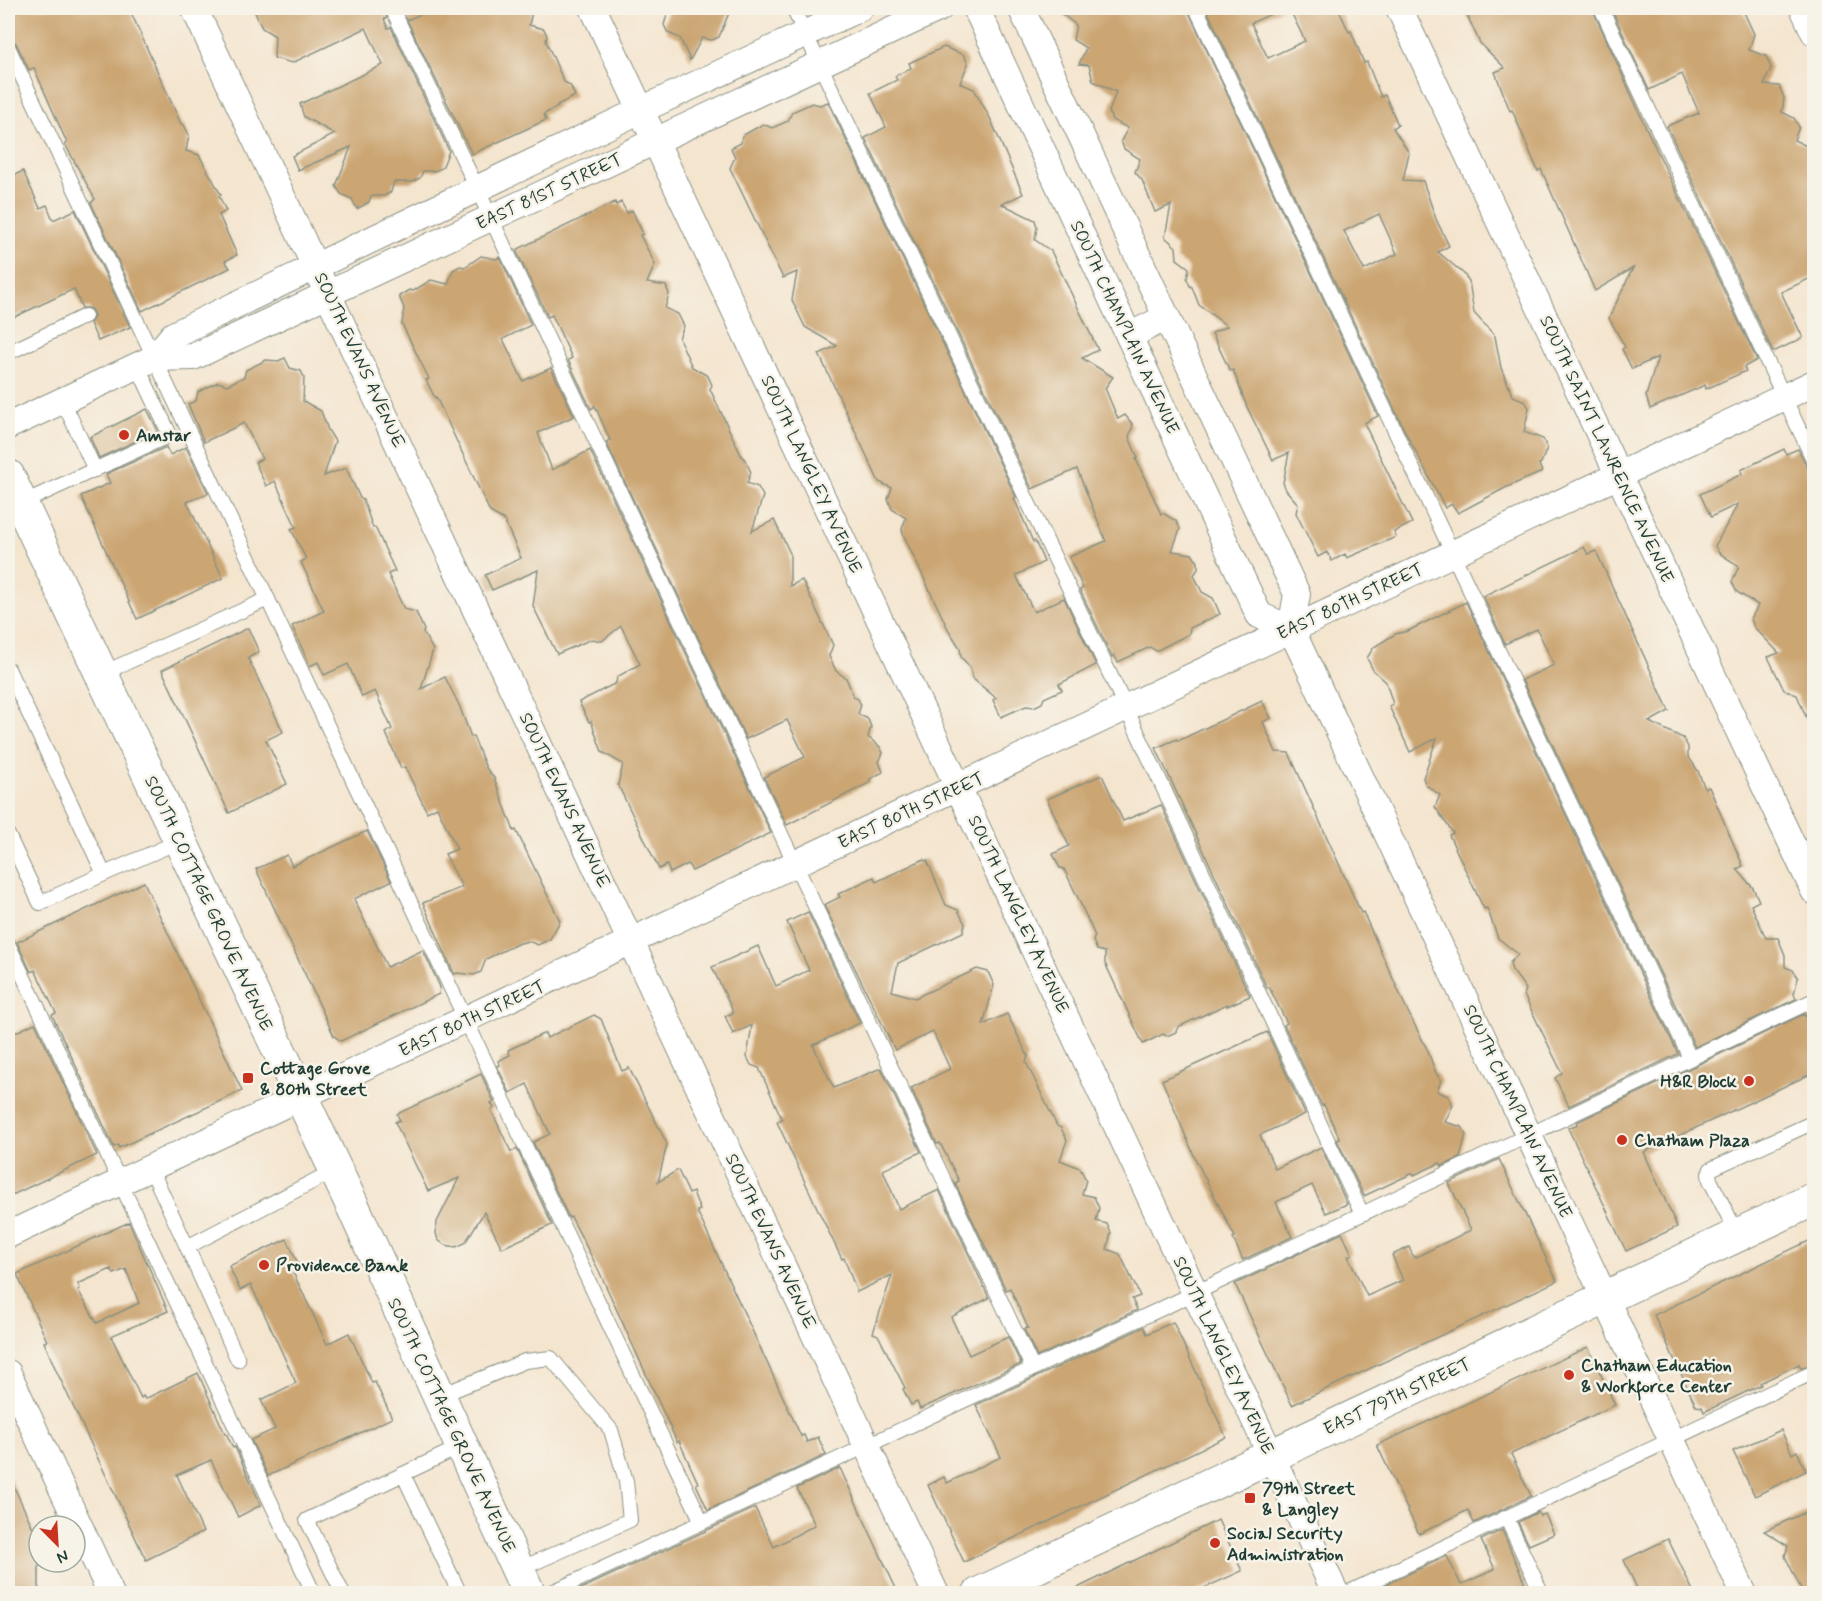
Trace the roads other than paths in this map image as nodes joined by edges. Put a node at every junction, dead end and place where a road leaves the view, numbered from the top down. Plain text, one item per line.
1 (194, 8) edge
2 (392, 8) edge
3 (593, 8) edge
4 (793, 8) edge
5 (860, 8) edge
6 (940, 8) edge
7 (976, 8) edge
8 (1021, 8) edge
9 (1196, 8) edge
10 (1399, 8) edge
11 (1601, 8) edge
12 (1803, 8) edge
13 (1815, 32) edge
14 (805, 33) junction
15 (8, 47) edge
16 (820, 64) junction
17 (641, 110) junction
18 (656, 141) junction
19 (477, 189) junction
20 (491, 218) junction
21 (316, 268) junction
22 (329, 293) junction
23 (85, 316) dead end
24 (1167, 317) junction
25 (1129, 336) junction
26 (8, 353) edge
27 (146, 362) junction
28 (1815, 383) edge
29 (1785, 397) junction
30 (63, 401) junction
31 (8, 426) edge
32 (1815, 461) edge
33 (95, 470) junction
34 (1619, 475) junction
35 (14, 490) edge
36 (1453, 553) junction
37 (268, 599) junction
38 (1291, 629) junction
39 (8, 669) edge
40 (101, 674) junction
41 (1126, 708) junction
42 (959, 787) junction
43 (8, 835) edge
44 (180, 841) junction
45 (796, 864) junction
46 (104, 874) junction
47 (1815, 891) edge
48 (632, 942) junction
49 (8, 944) edge
50 (1815, 1000) edge
51 (466, 1021) junction
52 (1690, 1058) junction
53 (302, 1099) junction
54 (1815, 1122) edge
55 (1528, 1134) junction
56 (151, 1169) junction
57 (335, 1170) junction
58 (120, 1183) junction
59 (1815, 1199) edge
60 (1362, 1214) junction
61 (8, 1235) edge
62 (1738, 1235) junction
63 (187, 1246) junction
64 (1195, 1293) junction
65 (1605, 1298) junction
66 (238, 1360) dead end
67 (1033, 1368) junction
68 (1815, 1372) edge
69 (8, 1373) edge
70 (439, 1396) junction
71 (1672, 1440) junction
72 (462, 1446) junction
73 (867, 1446) junction
74 (1271, 1455) junction
75 (403, 1474) junction
76 (1506, 1518) junction
77 (702, 1522) junction
78 (524, 1582) edge
79 (111, 1593) edge
80 (314, 1593) edge
81 (343, 1593) edge
82 (460, 1593) edge
83 (548, 1593) edge
84 (936, 1593) edge
85 (979, 1593) edge
86 (1336, 1593) edge
87 (1345, 1593) edge
88 (1542, 1593) edge
89 (1744, 1593) edge

1 - 21 street, SOUTH EVANS AVENUE
2 - 19 lane
3 - 17 street, SOUTH LANGLEY AVENUE
4 - 14 lane
5 - 14 street, EAST 81ST STREET
6 - 16 street, EAST 81ST STREET
7 - 25 street, SOUTH CHAMPLAIN AVENUE
8 - 24 street
9 - 36 lane
10 - 34 street, SOUTH SAINT LAWRENCE AVENUE
11 - 29 lane
12 - 13 street
14 - 16 lane
14 - 17 street, EAST 81ST STREET
15 - 27 lane
16 - 18 street, EAST 81ST STREET
16 - 41 lane
17 - 18 street, SOUTH LANGLEY AVENUE
17 - 19 street, EAST 81ST STREET
18 - 20 street, EAST 81ST STREET
18 - 42 street, SOUTH LANGLEY AVENUE
19 - 20 lane
19 - 21 street, EAST 81ST STREET
20 - 22 street, EAST 81ST STREET
20 - 45 lane
21 - 22 street, SOUTH EVANS AVENUE
21 - 27 street, EAST 81ST STREET
22 - 27 street, EAST 81ST STREET
22 - 48 street, SOUTH EVANS AVENUE
23 - 26 lane
24 - 25 street
24 - 38 street
25 - 38 street, SOUTH CHAMPLAIN AVENUE
27 - 30 street, EAST 81ST STREET
27 - 33 lane
27 - 37 lane
28 - 29 street, EAST 80TH STREET
29 - 32 lane
29 - 34 street, EAST 80TH STREET
30 - 31 street, EAST 81ST STREET
30 - 33 lane
33 - 35 lane
34 - 36 street, EAST 80TH STREET
34 - 47 street, SOUTH SAINT LAWRENCE AVENUE
35 - 40 main road, SOUTH COTTAGE GROVE AVENUE
36 - 38 street, EAST 80TH STREET
36 - 52 lane
37 - 40 lane
37 - 51 lane
38 - 41 street, EAST 80TH STREET
38 - 55 street, SOUTH CHAMPLAIN AVENUE
39 - 46 lane
40 - 44 main road, SOUTH COTTAGE GROVE AVENUE
41 - 42 street, EAST 80TH STREET
41 - 60 lane
42 - 45 street, EAST 80TH STREET
42 - 64 street, SOUTH LANGLEY AVENUE
43 - 46 lane
44 - 46 lane
44 - 53 main road, SOUTH COTTAGE GROVE AVENUE
45 - 48 street, EAST 80TH STREET
45 - 67 lane
48 - 51 street, EAST 80TH STREET
48 - 73 street, SOUTH EVANS AVENUE
49 - 58 lane
50 - 52 lane
51 - 53 street, EAST 80TH STREET
51 - 77 lane
52 - 55 lane
53 - 56 street, EAST 80TH STREET
53 - 57 main road, SOUTH COTTAGE GROVE AVENUE
54 - 62 lane
55 - 60 lane
55 - 65 street, SOUTH CHAMPLAIN AVENUE
56 - 58 street, EAST 80TH STREET
56 - 63 lane
57 - 63 lane
57 - 70 main road, SOUTH COTTAGE GROVE AVENUE
58 - 61 street, EAST 80TH STREET
58 - 80 lane
59 - 62 main road, EAST 79TH STREET
60 - 64 lane
62 - 65 main road, EAST 79TH STREET
63 - 66 lane
64 - 67 lane
64 - 74 street, SOUTH LANGLEY AVENUE
65 - 71 street, SOUTH CHAMPLAIN AVENUE
65 - 74 main road, EAST 79TH STREET
67 - 73 lane
68 - 71 lane
69 - 79 street
70 - 72 main road, SOUTH COTTAGE GROVE AVENUE
70 - 78 lane
71 - 76 lane
71 - 89 street, SOUTH CHAMPLAIN AVENUE
72 - 75 lane
72 - 78 main road, SOUTH COTTAGE GROVE AVENUE
73 - 77 lane
73 - 84 street, SOUTH EVANS AVENUE
74 - 85 main road, EAST 79TH STREET
74 - 86 street, SOUTH LANGLEY AVENUE
75 - 81 lane
75 - 82 lane
76 - 87 lane
76 - 88 lane
77 - 83 lane

